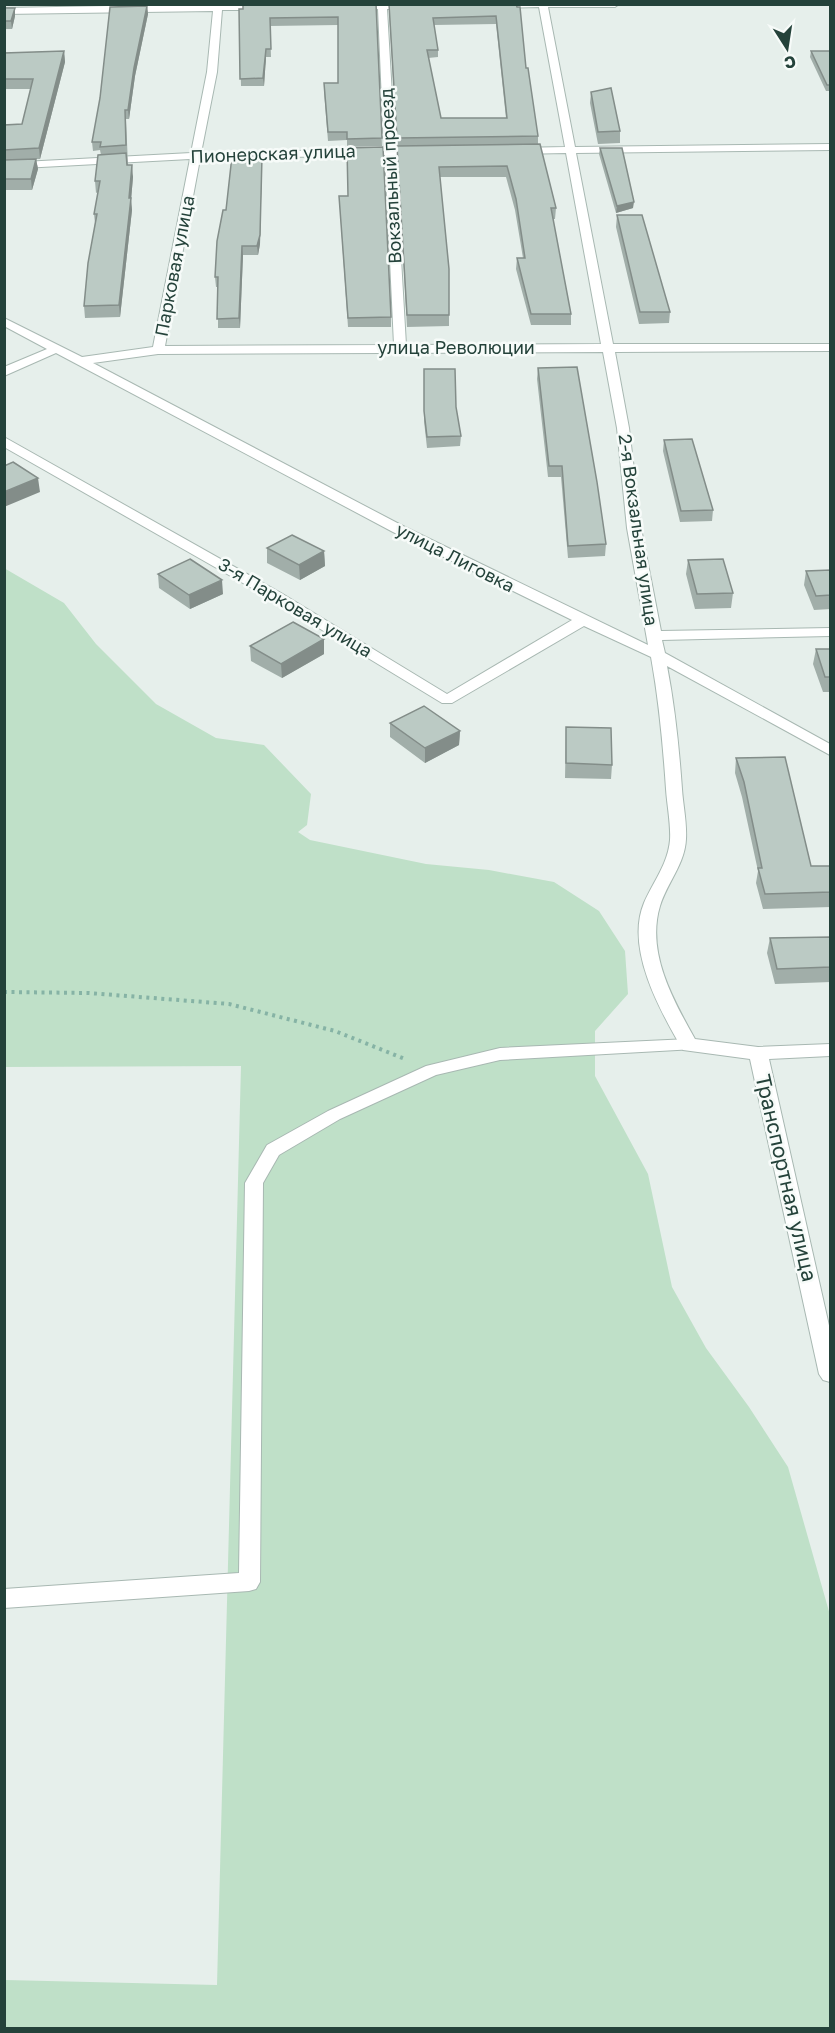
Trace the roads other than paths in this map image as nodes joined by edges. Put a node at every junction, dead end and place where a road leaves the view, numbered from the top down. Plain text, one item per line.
1 (615, 4) edge
2 (543, 5) edge
3 (218, 6) edge
4 (382, 6) edge
5 (428, 6) edge
6 (486, 6) edge
7 (276, 7) edge
8 (347, 7) edge
9 (4, 11) edge
10 (831, 147) edge
11 (390, 151) junction
12 (435, 151) edge
13 (504, 151) edge
14 (572, 151) junction
15 (196, 156) junction
16 (4, 166) edge
17 (4, 321) edge
18 (831, 347) edge
19 (400, 348) junction
20 (608, 348) junction
21 (56, 349) junction
22 (158, 350) junction
23 (82, 361) junction
24 (7, 370) edge
25 (4, 441) edge
26 (583, 620) junction
27 (831, 632) edge
28 (653, 636) junction
29 (656, 654) junction
30 (831, 750) edge
31 (689, 1045) junction
32 (831, 1050) edge
33 (758, 1053) junction
34 (831, 1374) edge
35 (4, 1599) edge

1 - 2 street
2 - 6 street
2 - 14 street, 2-я Вокзальная улица
3 - 7 street
3 - 9 street
3 - 15 street, Парковая улица
4 - 5 street
4 - 8 street
4 - 11 street, Вокзальный проезд
10 - 14 street
11 - 12 street, Пионерская улица
11 - 15 street, Пионерская улица
11 - 19 street, Вокзальный проезд
13 - 14 street
14 - 20 street, 2-я Вокзальная улица
15 - 16 street, Пионерская улица
15 - 22 street, Парковая улица
17 - 21 street, улица Лиговка
18 - 20 street, улица Революции
19 - 20 street, улица Революции
19 - 22 street, улица Революции
20 - 28 street, 2-я Вокзальная улица
21 - 23 street, улица Лиговка
21 - 24 street
22 - 23 street, улица Революции
23 - 26 street, улица Лиговка
25 - 26 street, 3-я Парковая улица
26 - 29 street, улица Лиговка
27 - 28 street
28 - 29 street, 2-я Вокзальная улица
29 - 30 street, улица Лиговка
29 - 31 street, 2-я Вокзальная улица
31 - 33 street
31 - 35 lane
32 - 33 street
33 - 34 street, Транспортная улица

